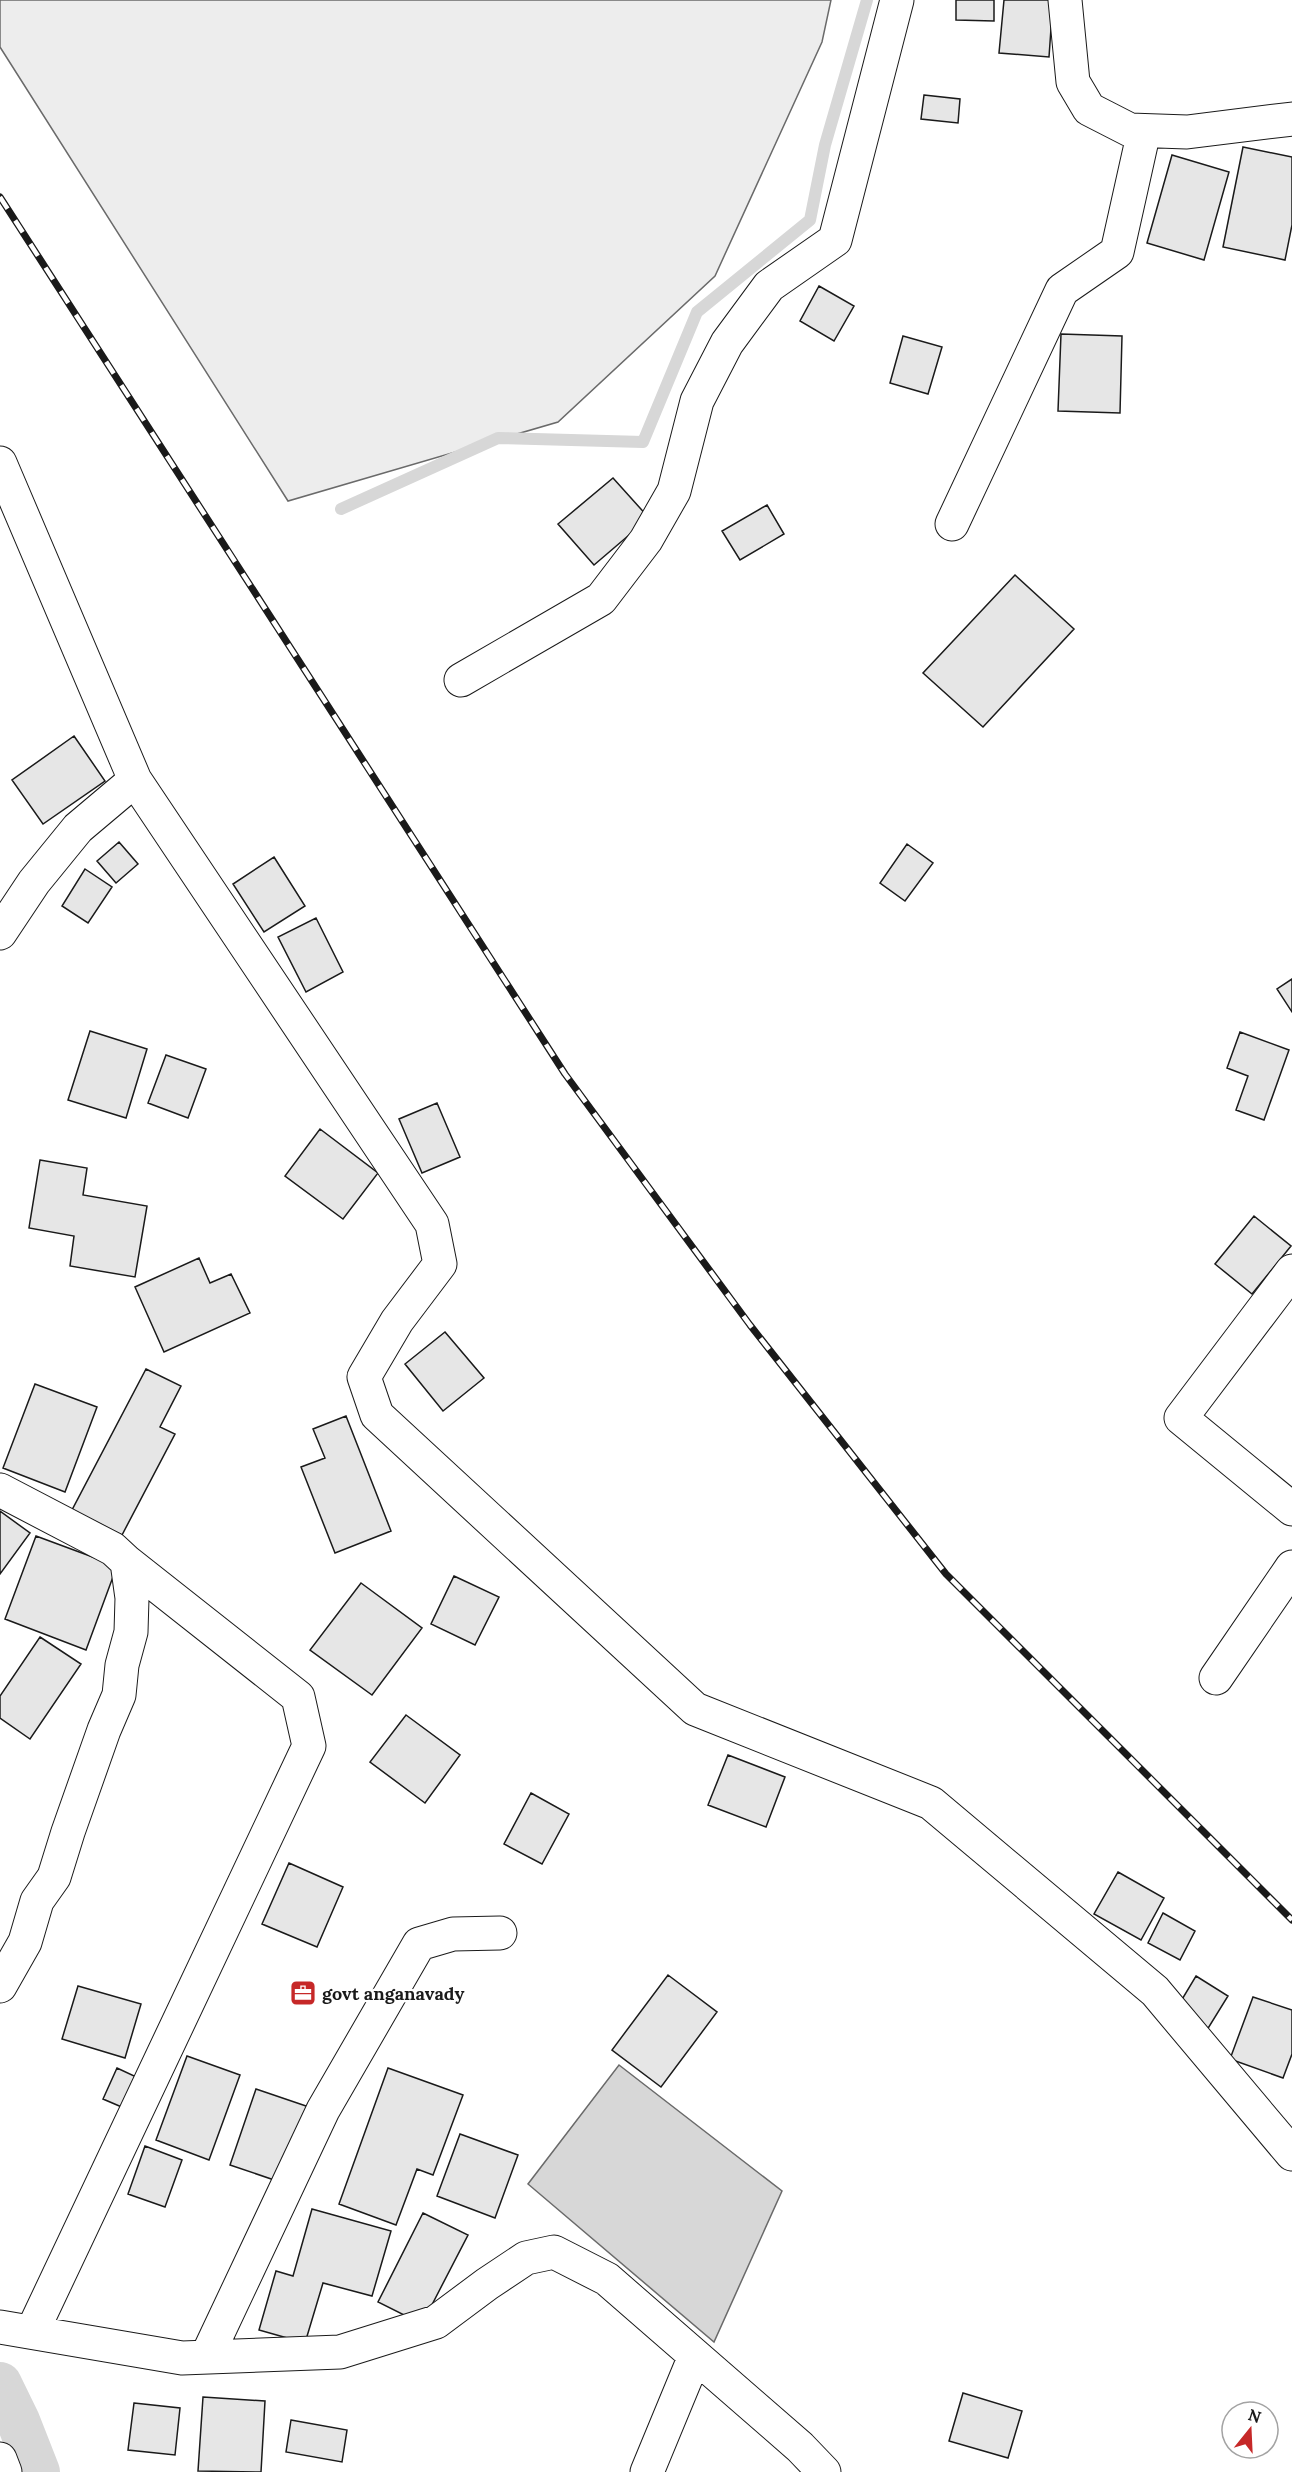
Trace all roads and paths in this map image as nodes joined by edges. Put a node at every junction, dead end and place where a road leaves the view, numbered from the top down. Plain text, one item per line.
1 (897, 0) edge
2 (1065, 0) edge
3 (1292, 119) edge
4 (1144, 130) junction
5 (0, 463) edge
6 (952, 524) dead end
7 (461, 680) dead end
8 (135, 780) junction
9 (10, 896) edge
10 (0, 933) edge
11 (1292, 1271) edge
12 (0, 1490) edge
13 (1292, 1509) edge
14 (127, 1562) junction
15 (1292, 1567) edge
16 (1216, 1678) dead end
17 (500, 1933) dead end
18 (0, 1986) edge
19 (1292, 2154) edge
20 (20, 2330) edge
21 (207, 2356) junction
22 (695, 2356) junction
23 (0, 2459) edge
24 (5, 2472) edge
25 (647, 2472) edge
26 (824, 2472) edge

1 - 7 street
2 - 4 street
3 - 4 street
4 - 6 street
5 - 8 street
8 - 9 street
8 - 19 street
9 - 10 street
11 - 13 street
12 - 14 street
14 - 18 street
14 - 20 street
15 - 16 street
17 - 21 street
20 - 21 street
21 - 22 street
22 - 25 street
22 - 26 street
23 - 24 street

